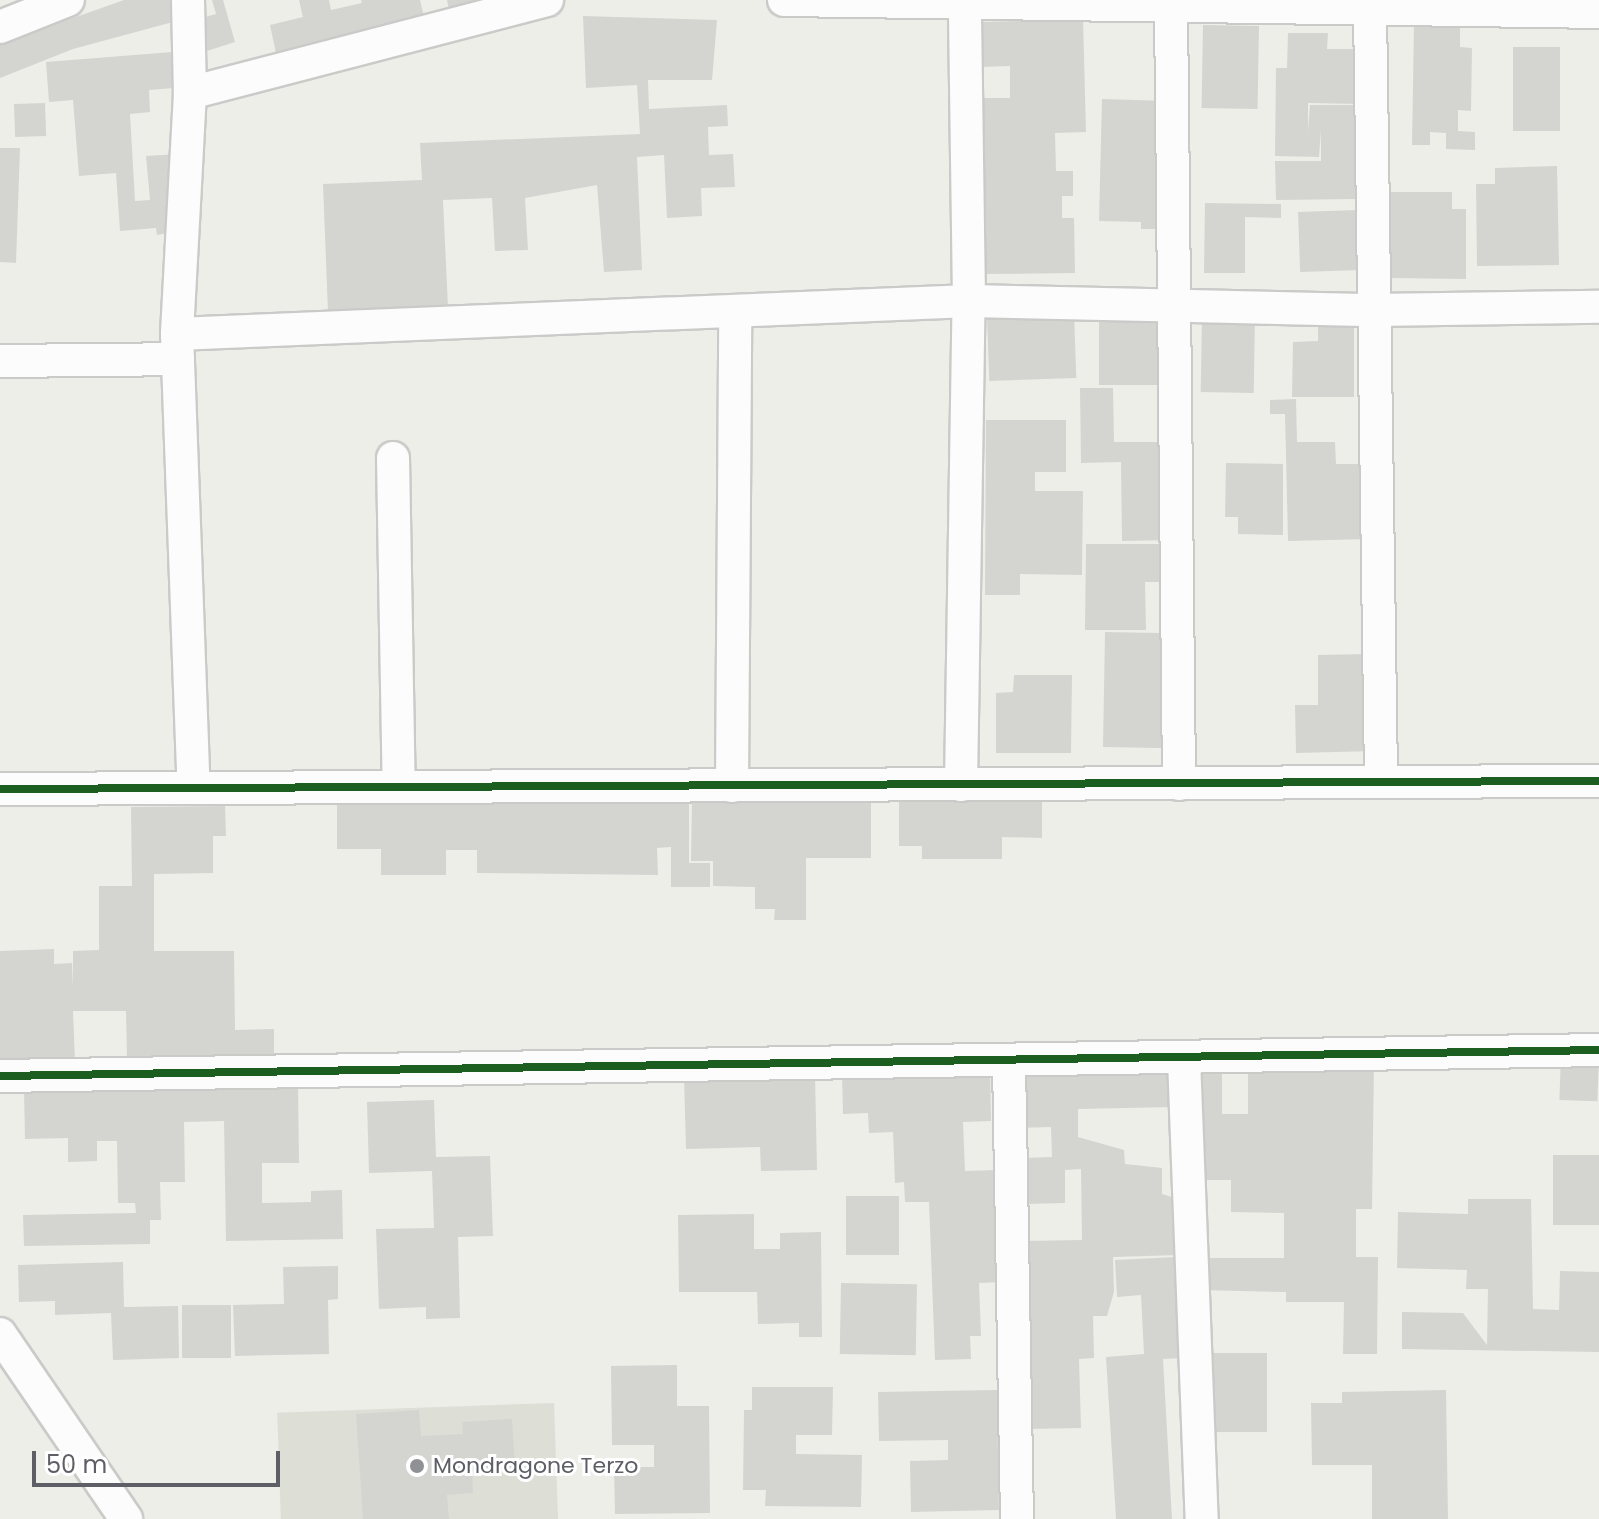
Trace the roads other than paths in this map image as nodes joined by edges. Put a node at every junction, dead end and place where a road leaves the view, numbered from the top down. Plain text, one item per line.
1 (68, 0) edge
2 (188, 0) edge
3 (547, 0) edge
4 (784, 0) edge
5 (965, 1) edge
6 (1171, 6) junction
7 (1370, 9) junction
8 (1599, 12) edge
9 (0, 27) edge
10 (190, 93) junction
11 (969, 301) junction
12 (1177, 304) junction
13 (1599, 307) edge
14 (1374, 310) junction
15 (735, 313) junction
16 (178, 346) junction
17 (0, 361) edge
18 (393, 458) dead end
19 (1381, 780) junction
20 (1599, 781) edge
21 (1179, 784) junction
22 (961, 785) junction
23 (732, 786) junction
24 (194, 787) junction
25 (399, 787) junction
26 (0, 789) edge
27 (1599, 1050) edge
28 (1184, 1059) junction
29 (1009, 1062) junction
30 (0, 1076) edge
31 (0, 1334) edge
32 (126, 1519) edge
33 (1017, 1519) edge
34 (1202, 1519) edge

1 - 9 street
2 - 10 street
3 - 10 street
4 - 5 street
5 - 6 street
5 - 11 street
6 - 7 street
6 - 12 street
7 - 8 street
7 - 14 street
10 - 16 street
11 - 12 street
11 - 15 street
11 - 22 street
12 - 14 street
12 - 21 street
13 - 14 street
14 - 19 street
15 - 16 street
15 - 23 street
16 - 17 street
16 - 24 street
18 - 25 street
19 - 20 street
19 - 21 street
21 - 22 street
22 - 23 street
23 - 25 street
24 - 25 street
24 - 26 street
27 - 28 street
28 - 29 street
28 - 34 street
29 - 30 street
29 - 33 street
31 - 32 street

